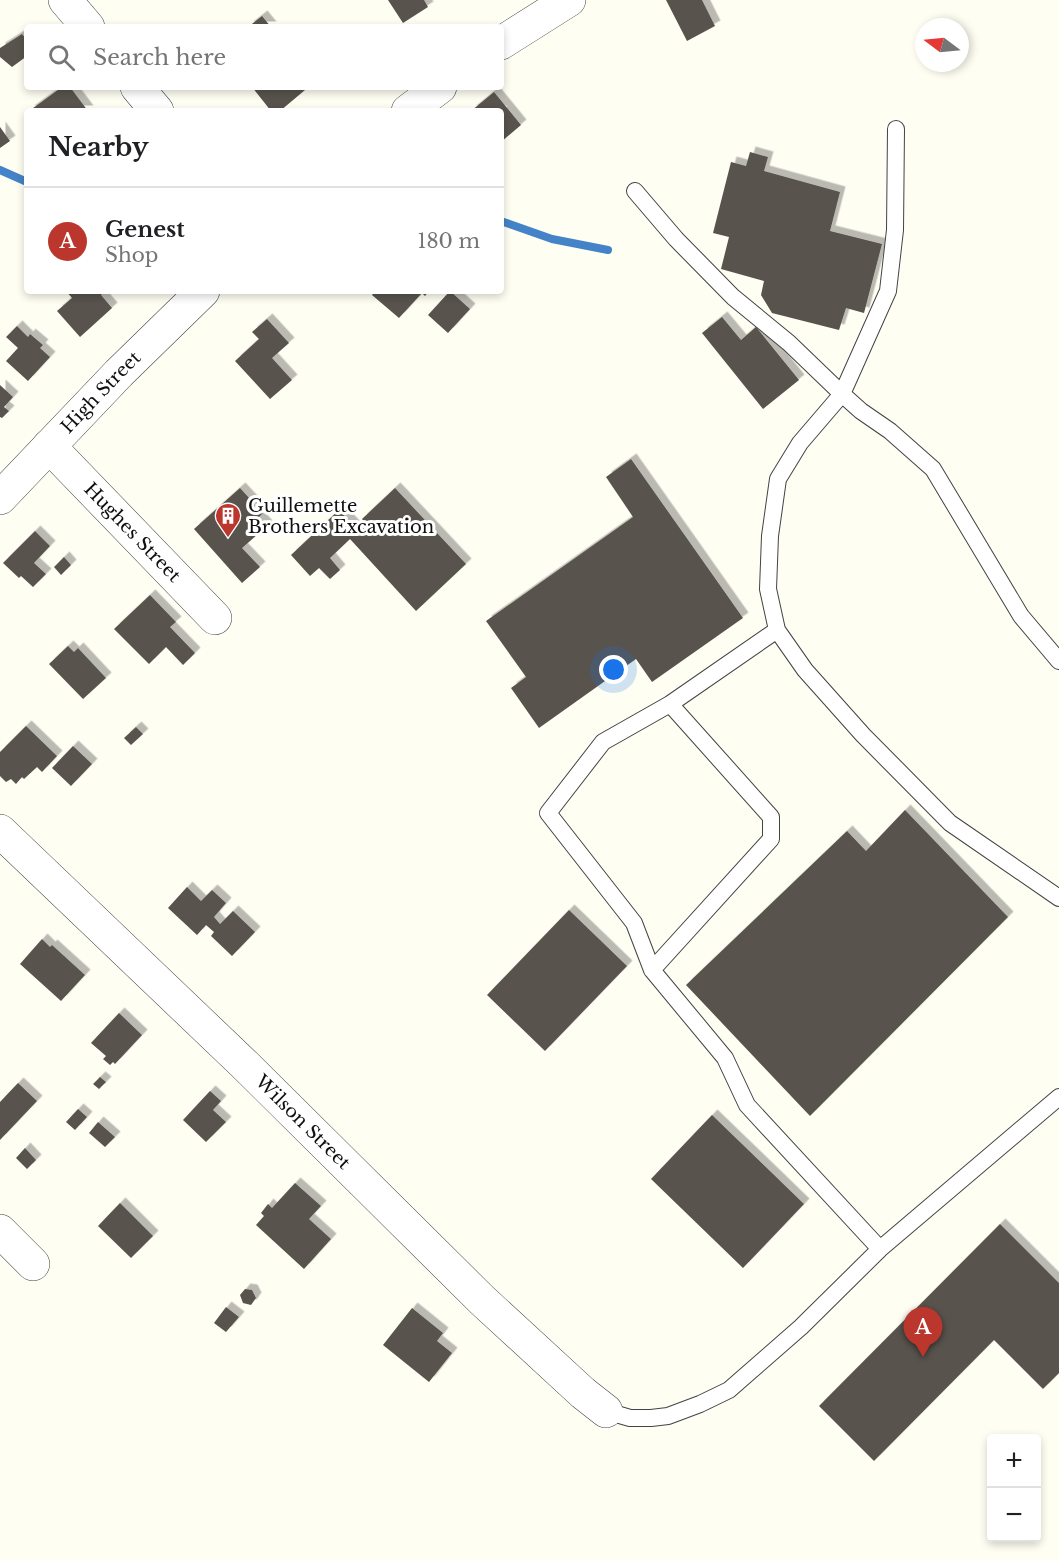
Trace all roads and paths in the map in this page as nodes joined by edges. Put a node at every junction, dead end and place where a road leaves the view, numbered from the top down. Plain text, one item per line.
1 (65, 0) edge
2 (568, 0) edge
3 (85, 24) edge
4 (504, 41) edge
5 (140, 90) edge
6 (436, 90) edge
7 (154, 108) edge
8 (412, 108) edge
9 (896, 129) dead end
10 (635, 190) dead end
11 (200, 294) edge
12 (842, 394) junction
13 (49, 446) junction
14 (0, 498) edge
15 (215, 618) dead end
16 (777, 630) junction
17 (1059, 661) edge
18 (670, 704) junction
19 (0, 831) edge
20 (1059, 898) edge
21 (652, 970) junction
22 (1059, 1097) edge
23 (0, 1231) edge
24 (880, 1250) junction
25 (33, 1264) dead end
26 (606, 1412) joint

1 - 3 street
2 - 4 street
5 - 7 street
6 - 8 street
9 - 12 lane
10 - 12 lane
11 - 13 street, High Street
12 - 16 lane
12 - 17 lane
13 - 14 street, High Street
13 - 15 street, Hughes Street
16 - 18 lane
16 - 20 lane
18 - 21 lane
18 - 21 lane
19 - 26 street, Wilson Street
21 - 24 lane
22 - 24 lane
23 - 25 street
24 - 26 lane

